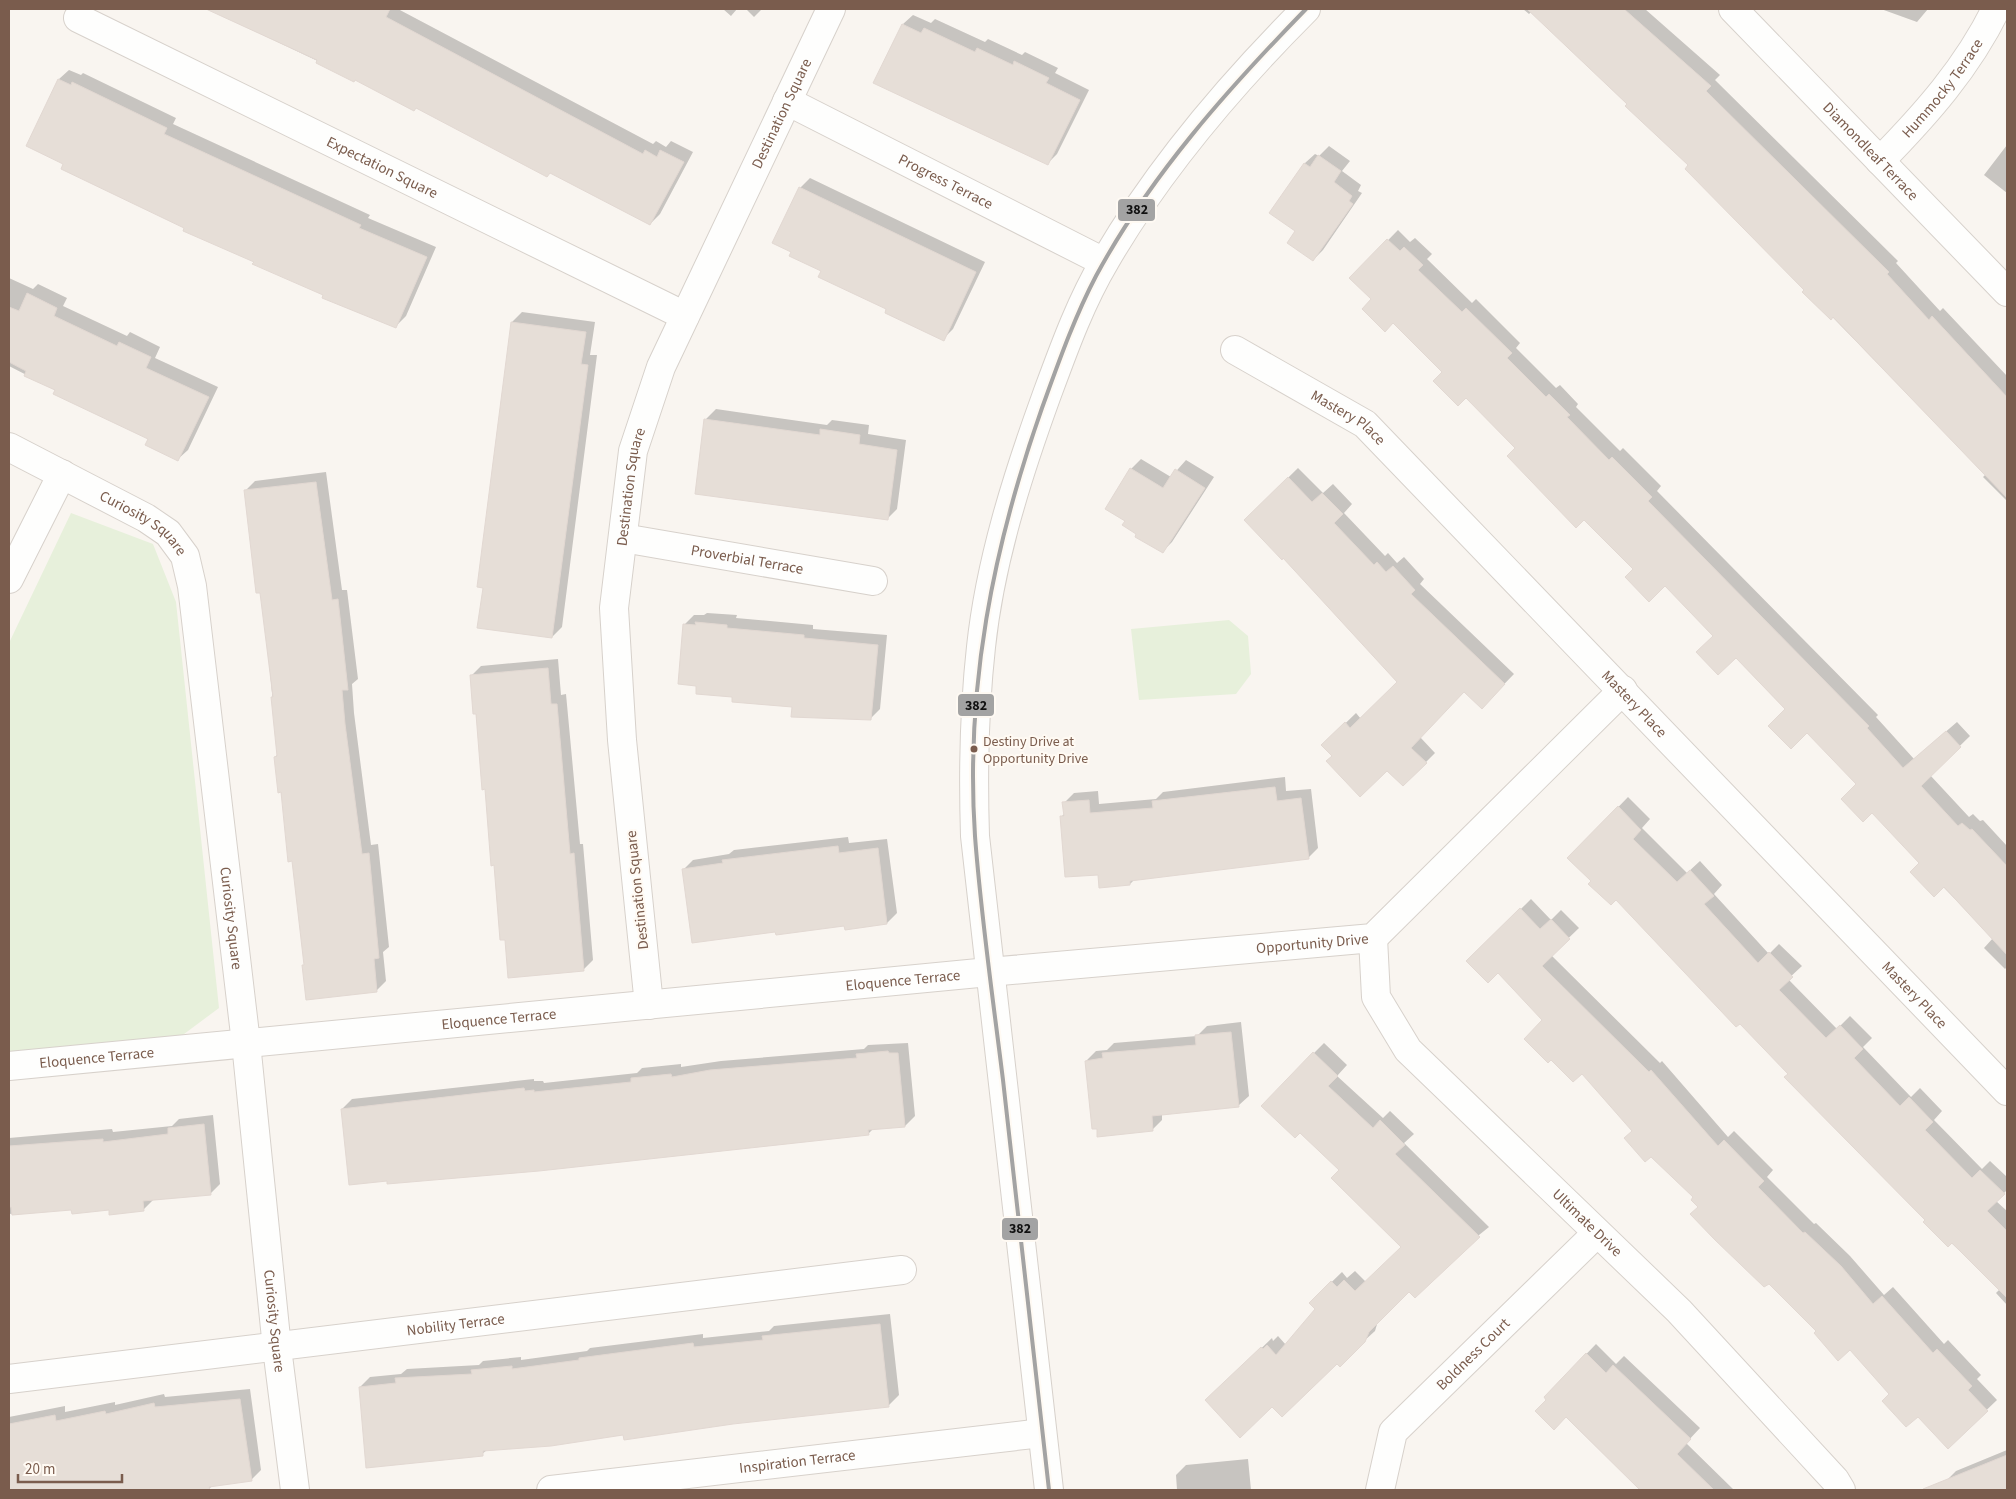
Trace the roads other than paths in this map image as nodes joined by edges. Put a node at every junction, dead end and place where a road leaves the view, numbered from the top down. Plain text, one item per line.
1 (831, 9) edge
2 (1306, 9) edge
3 (1733, 9) edge
4 (1996, 9) edge
5 (78, 18) dead end
6 (787, 101) junction
7 (1880, 161) junction
8 (1104, 262) junction
9 (2007, 292) edge
10 (685, 316) junction
11 (1235, 350) dead end
12 (9, 447) edge
13 (62, 474) junction
14 (623, 538) junction
15 (9, 579) edge
16 (873, 581) dead end
17 (1623, 690) junction
18 (1373, 938) junction
19 (989, 972) junction
20 (649, 1005) junction
21 (246, 1043) junction
22 (9, 1066) edge
23 (2007, 1091) edge
24 (1596, 1234) junction
25 (902, 1270) dead end
26 (277, 1348) junction
27 (9, 1379) edge
28 (1042, 1434) junction
29 (295, 1490) edge
30 (551, 1490) edge
31 (1049, 1490) edge
32 (1380, 1490) edge
33 (1841, 1490) edge

1 - 6 street, Destination Square
2 - 8 street
3 - 7 street, Diamondleaf Terrace
4 - 7 street, Hummocky Terrace
5 - 10 street, Expectation Square
6 - 8 street, Progress Terrace
6 - 10 street, Destination Square
7 - 9 street, Diamondleaf Terrace
8 - 19 street
10 - 14 street, Destination Square
11 - 17 street, Mastery Place
12 - 13 street, Curiosity Square
13 - 15 street
13 - 21 street, Curiosity Square
14 - 16 street, Proverbial Terrace
14 - 20 street, Destination Square
17 - 18 street, Opportunity Drive
17 - 23 street, Mastery Place
18 - 19 street, Opportunity Drive
18 - 24 street, Ultimate Drive
19 - 20 street, Eloquence Terrace
19 - 28 street
20 - 21 street, Eloquence Terrace
21 - 22 street, Eloquence Terrace
21 - 26 street, Curiosity Square
24 - 32 street, Boldness Court
24 - 33 street, Ultimate Drive
25 - 26 street, Nobility Terrace
26 - 27 street, Nobility Terrace
26 - 29 street, Curiosity Square
28 - 30 street, Inspiration Terrace
28 - 31 street

